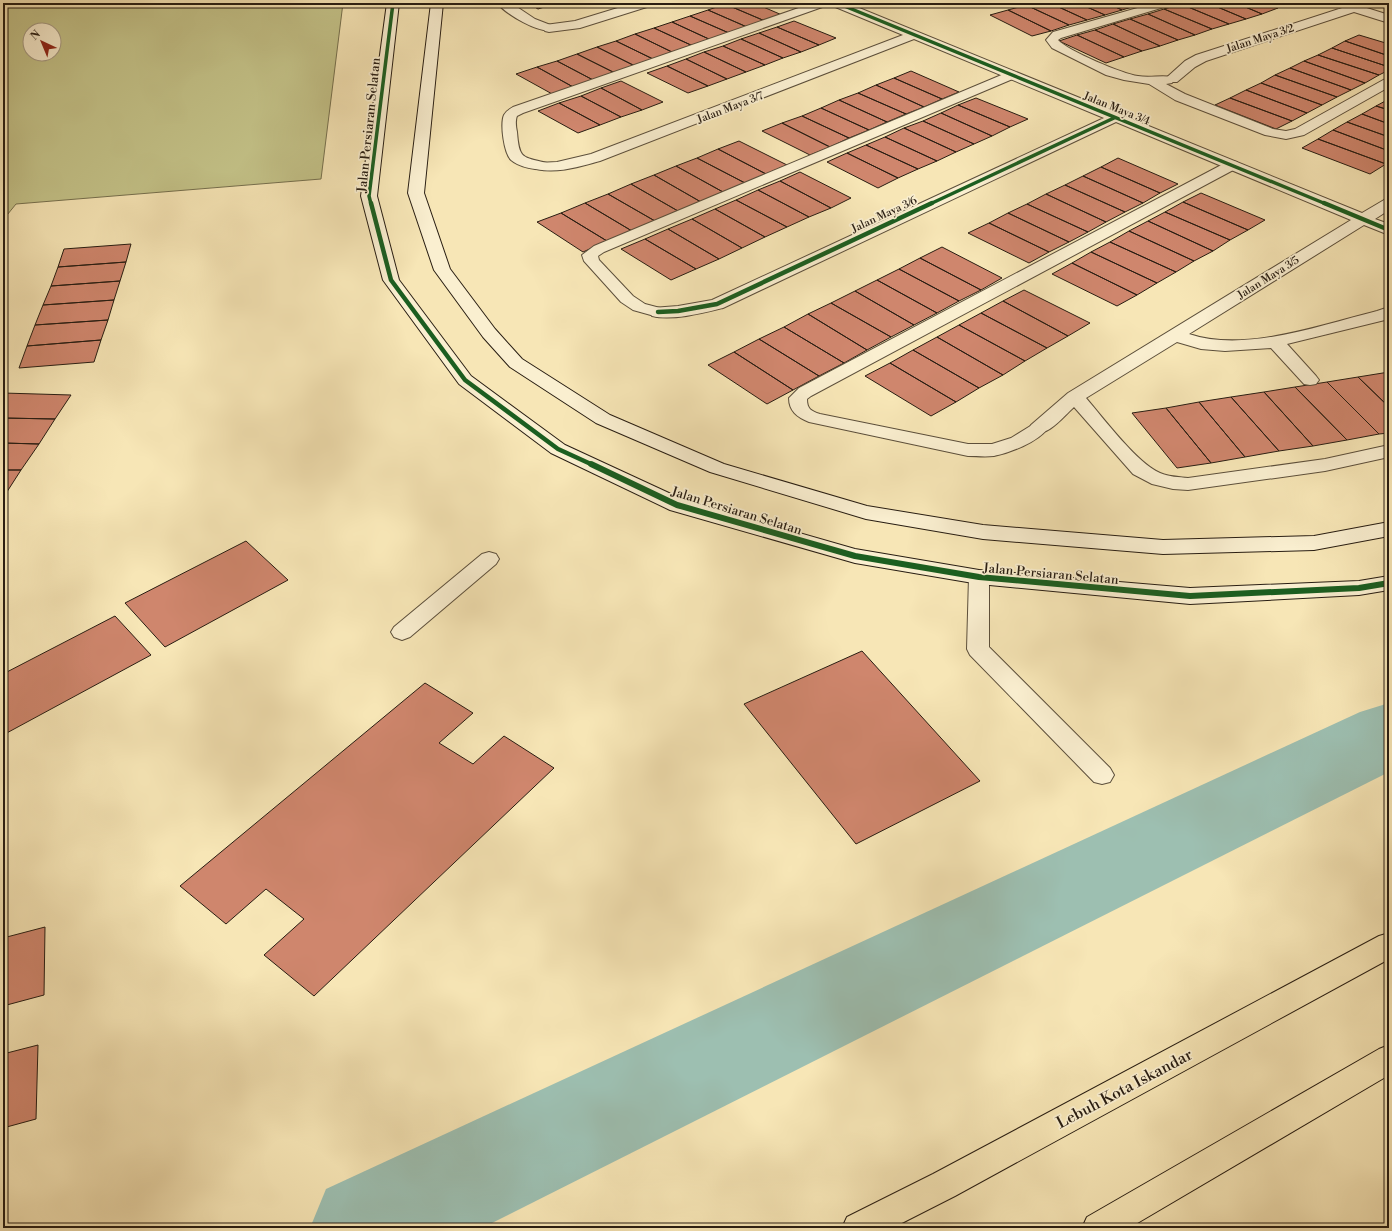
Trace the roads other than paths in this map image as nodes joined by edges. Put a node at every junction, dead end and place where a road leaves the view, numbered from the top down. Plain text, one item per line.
1 (393, 3) edge
2 (437, 3) edge
3 (503, 3) edge
4 (646, 3) edge
5 (824, 3) edge
6 (837, 3) edge
7 (1167, 3) edge
8 (1339, 3) edge
9 (1353, 8) junction
10 (1389, 19) edge
11 (549, 28) joint
12 (914, 35) junction
13 (1011, 75) junction
14 (1172, 80) joint
15 (1154, 82) junction
16 (1389, 82) edge
17 (1114, 118) junction
18 (1232, 165) junction
19 (542, 166) joint
20 (1389, 203) edge
21 (1363, 219) junction
22 (1389, 230) edge
23 (658, 312) joint
24 (1389, 312) edge
25 (1174, 335) junction
26 (1275, 342) junction
27 (1310, 380) dead end
28 (1075, 397) junction
29 (1038, 429) joint
30 (1389, 452) edge
31 (1389, 528) edge
32 (489, 559) dead end
33 (979, 577) junction
34 (1389, 582) edge
35 (402, 632) dead end
36 (1102, 775) dead end
37 (1389, 946) edge
38 (1389, 1059) edge
39 (858, 1228) edge
40 (1098, 1228) edge

1 - 33 street, Jalan Persiaran Selatan
2 - 31 street
3 - 11 lane
4 - 11 street
5 - 19 lane
6 - 12 street, Jalan Maya 3/4
7 - 15 lane
8 - 9 street
9 - 10 street
9 - 14 street, Jalan Maya 3/2
12 - 13 street, Jalan Maya 3/4
12 - 19 street, Jalan Maya 3/7
13 - 17 street, Jalan Maya 3/4
13 - 23 lane
14 - 15 lane
15 - 16 lane
17 - 18 street, Jalan Maya 3/4
17 - 23 street, Jalan Maya 3/6
18 - 21 street, Jalan Maya 3/4
18 - 29 lane
20 - 21 street, Jalan Maya 3/5
21 - 22 street, Jalan Maya 3/4
21 - 25 street, Jalan Maya 3/5
24 - 26 street
25 - 26 street
25 - 28 street, Jalan Maya 3/5
26 - 27 street
28 - 29 street, Jalan Maya 3/5
28 - 30 street
32 - 35 lane
33 - 34 street, Jalan Persiaran Selatan
33 - 36 lane
37 - 39 highway, Lebuh Kota Iskandar
38 - 40 highway

